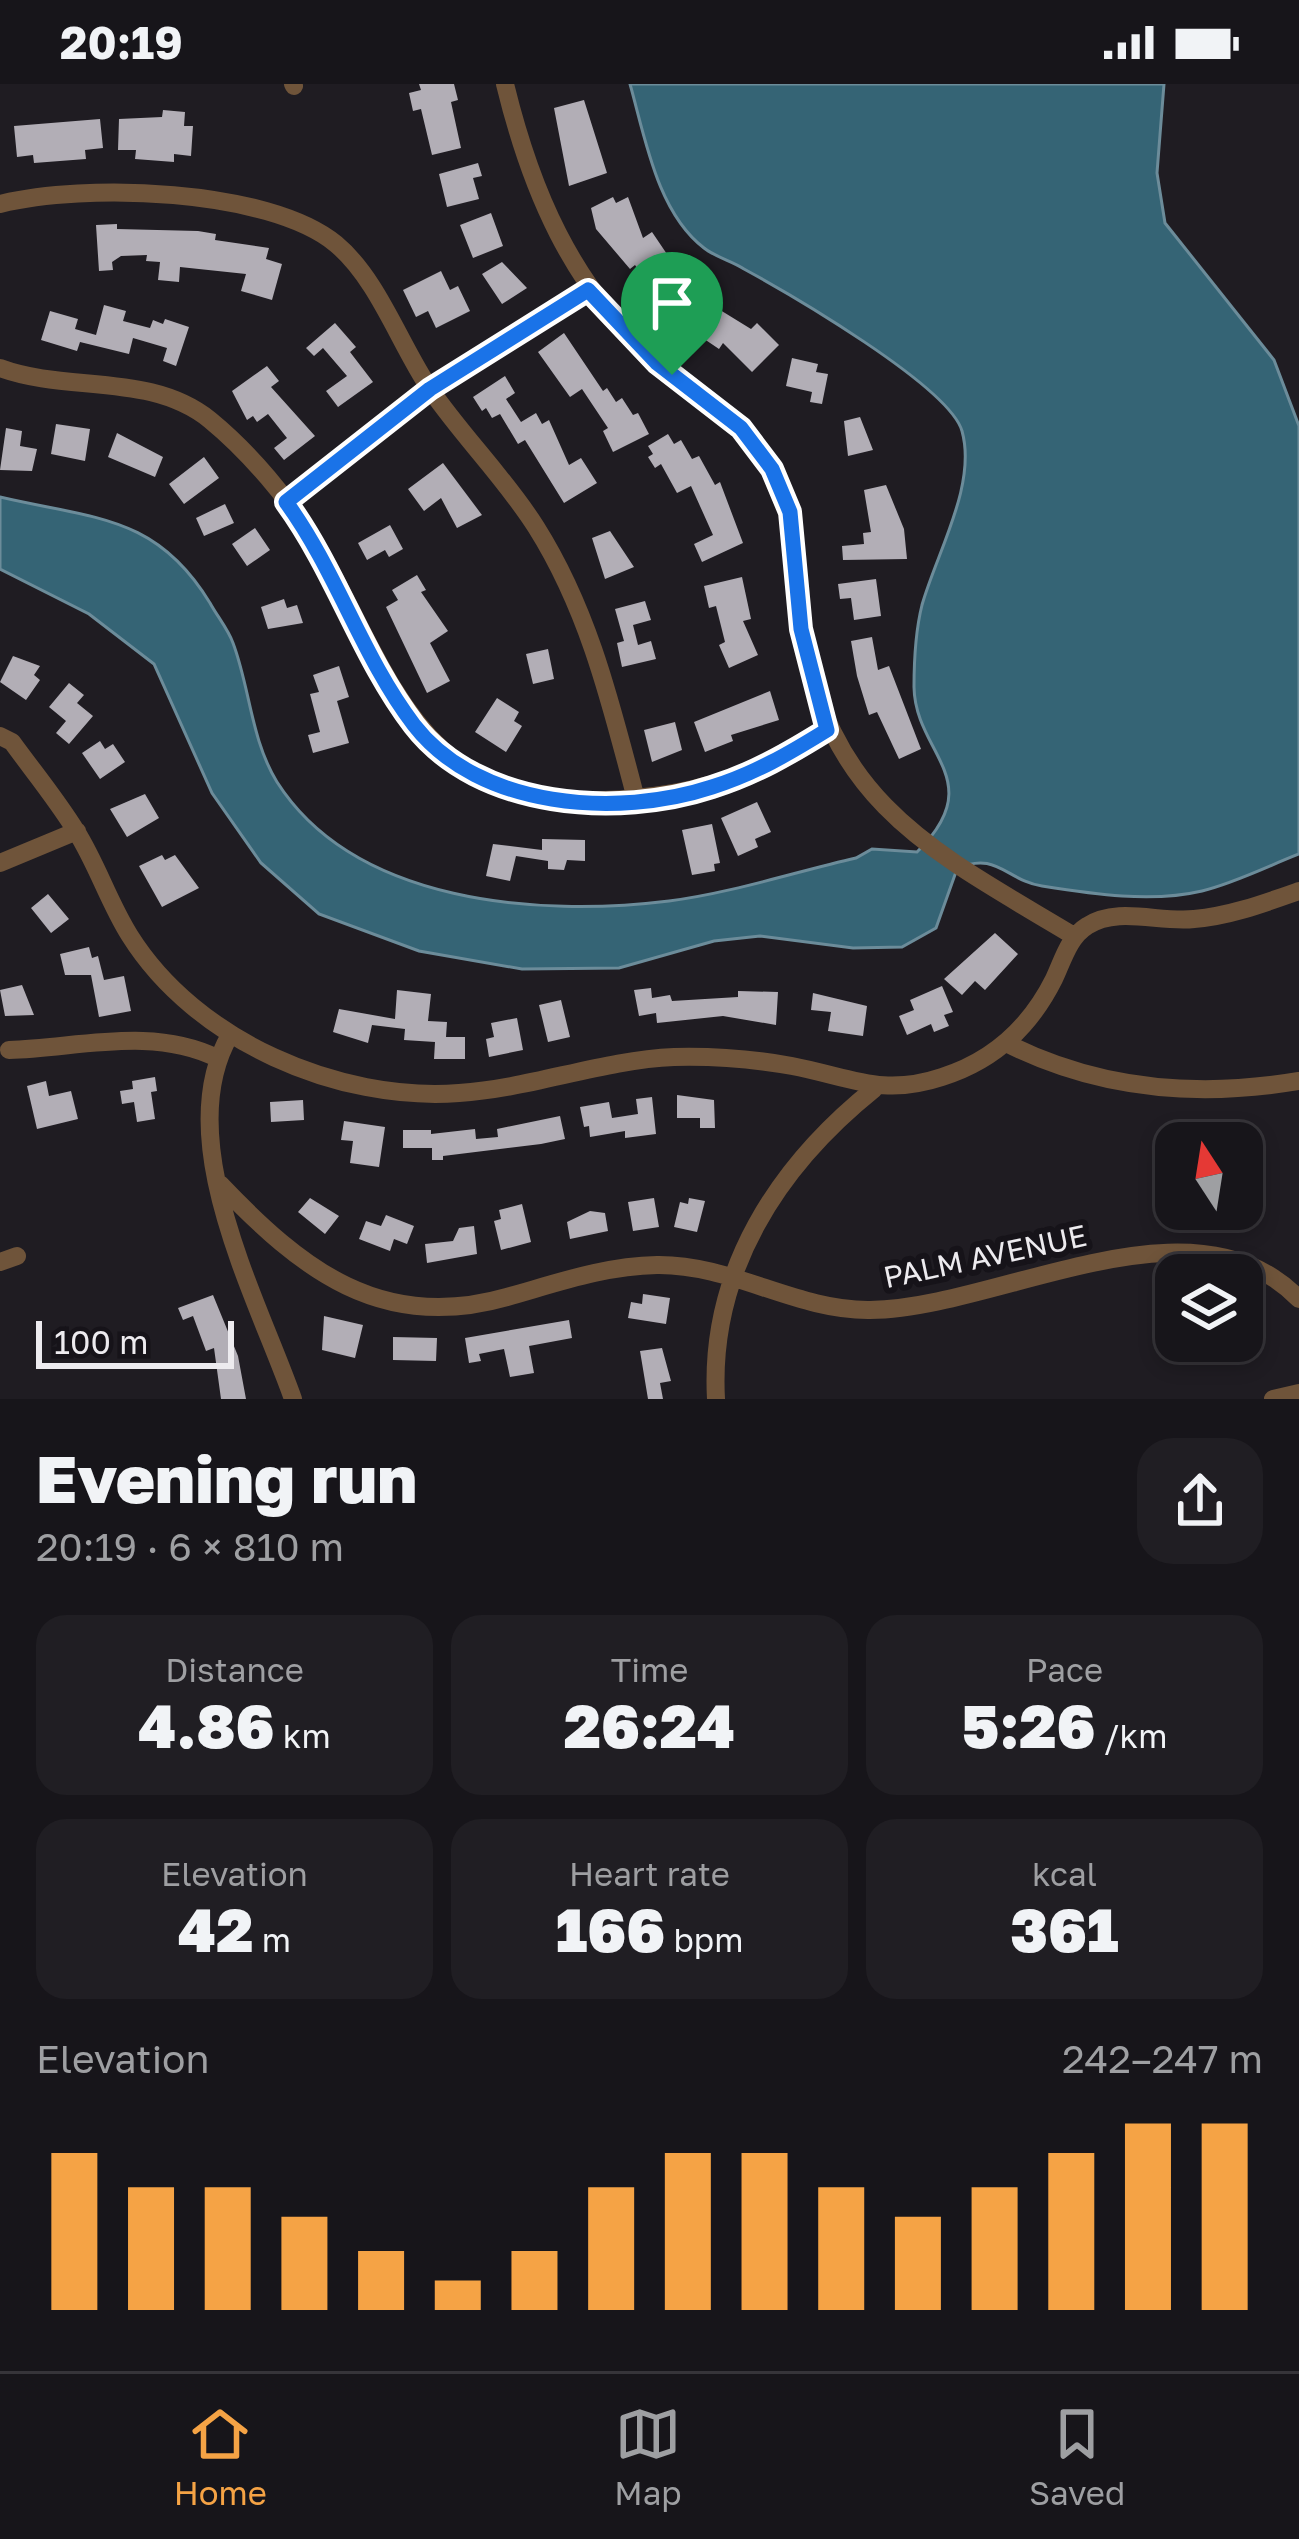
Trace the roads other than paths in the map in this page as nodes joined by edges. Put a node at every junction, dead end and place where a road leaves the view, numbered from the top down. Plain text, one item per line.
1 (505, 84) edge
2 (0, 204) edge
3 (588, 290) junction
4 (0, 368) edge
5 (430, 389) junction
6 (286, 502) junction
7 (827, 730) junction
8 (0, 736) edge
9 (636, 799) junction
10 (76, 831) junction
11 (0, 863) edge
12 (1299, 891) edge
13 (1074, 935) junction
14 (230, 1035) junction
15 (1008, 1044) junction
16 (9, 1050) dead end
17 (217, 1058) junction
18 (1299, 1081) edge
19 (874, 1089) junction
20 (220, 1184) junction
21 (733, 1278) junction
22 (1299, 1299) edge
23 (1299, 1393) edge
24 (293, 1399) edge
25 (716, 1399) edge
26 (1273, 1399) edge

1 - 3 street
2 - 5 street
3 - 5 street
3 - 7 street
4 - 6 street
5 - 6 street
5 - 9 street
6 - 9 street
7 - 9 street
7 - 13 street
8 - 10 street
10 - 11 street
10 - 14 street
12 - 13 street
13 - 15 street
14 - 17 street
14 - 19 street
15 - 18 street
15 - 19 street
16 - 17 street
17 - 20 street
19 - 21 street
20 - 21 street, PALM AVENUE
20 - 24 street
21 - 22 street, PALM AVENUE
21 - 25 street
23 - 26 street

